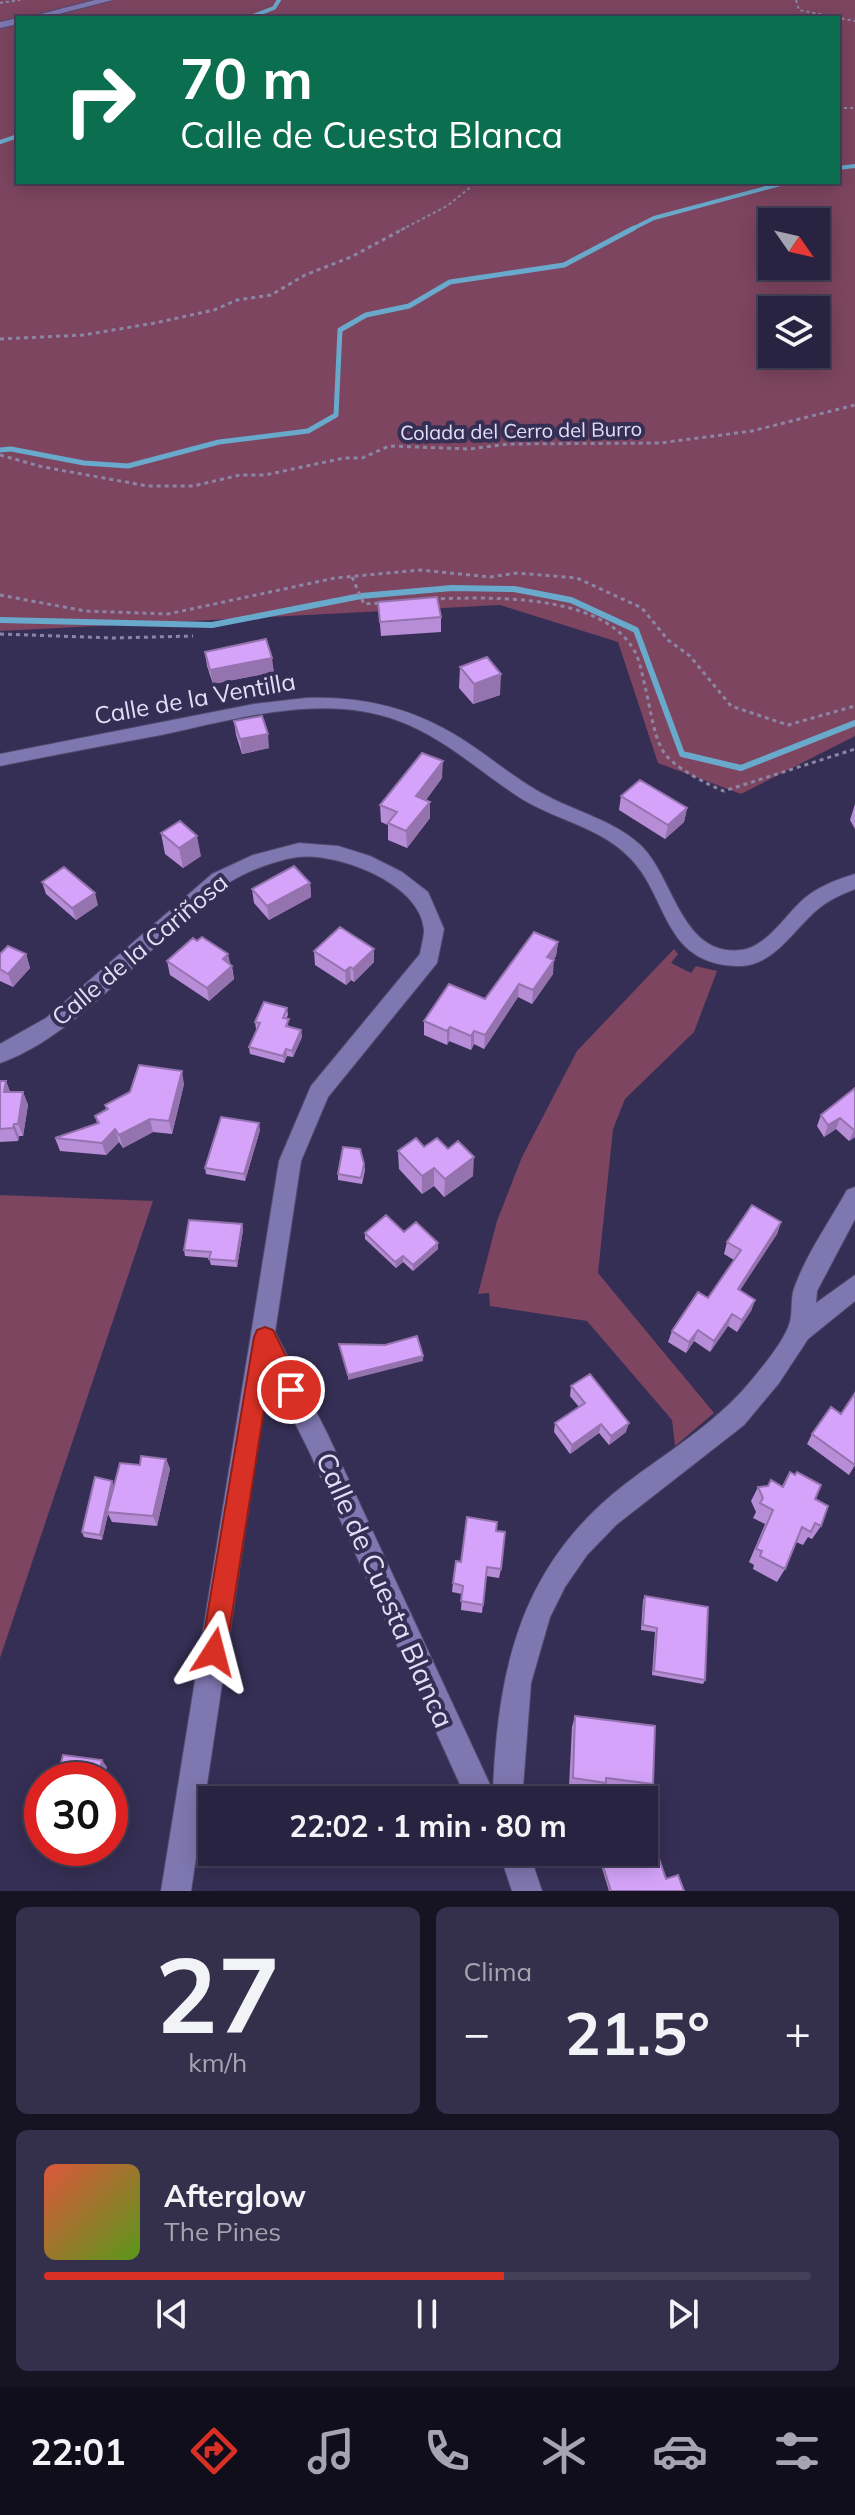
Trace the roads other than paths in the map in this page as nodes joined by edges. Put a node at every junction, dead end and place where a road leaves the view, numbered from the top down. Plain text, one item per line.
1 (108, 0) edge
2 (39, 16) edge
3 (0, 760) edge
4 (855, 881) edge
5 (0, 1054) edge
6 (855, 1197) edge
7 (855, 1286) edge
8 (801, 1329) junction
9 (265, 1337) junction
10 (476, 1786) edge
11 (508, 1786) edge
12 (519, 1866) edge
13 (176, 1891) edge
14 (527, 1891) edge

1 - 2 street
3 - 4 street, Calle de la Ventilla
5 - 9 street, Calle de la Cariñosa
6 - 8 street
7 - 8 street
8 - 11 street
9 - 10 street, Calle de Cuesta Blanca
9 - 13 street, Calle de la Cariñosa
12 - 14 street

